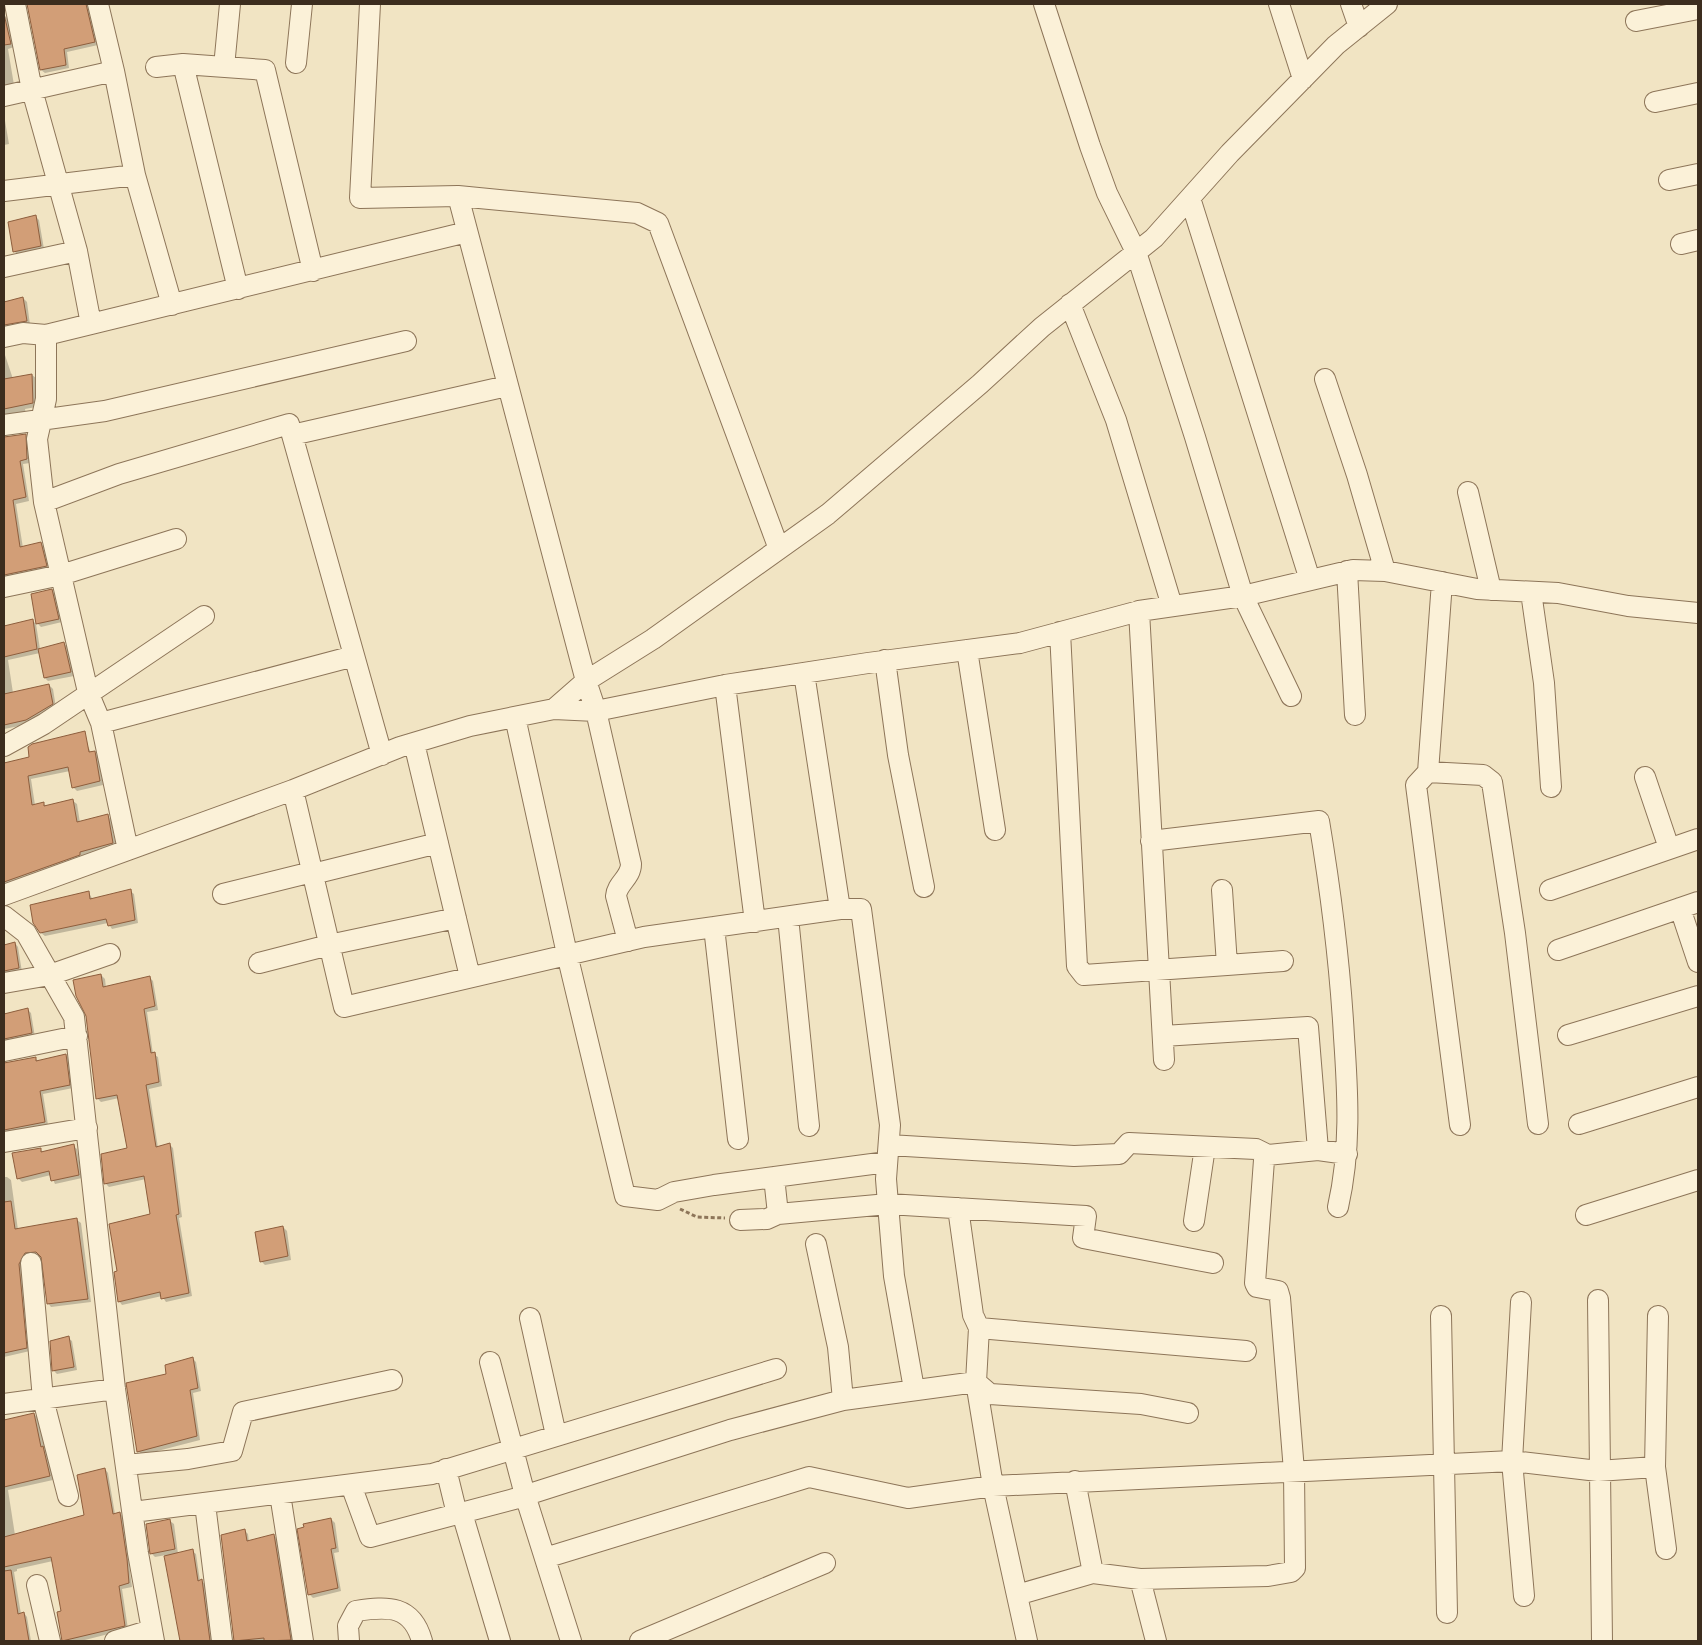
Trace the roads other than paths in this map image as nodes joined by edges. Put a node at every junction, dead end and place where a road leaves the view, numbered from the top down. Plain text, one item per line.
1 (15, 4) edge
2 (98, 4) edge
3 (230, 4) edge
4 (302, 4) edge
5 (370, 4) edge
6 (1044, 4) edge
7 (1279, 4) edge
8 (1351, 4) edge
9 (1387, 4) edge
10 (1698, 9) edge
11 (1636, 21) dead end
12 (1359, 27) junction
13 (296, 63) dead end
14 (183, 64) junction
15 (156, 67) dead end
16 (224, 67) junction
17 (114, 71) junction
18 (1303, 79) junction
19 (32, 90) junction
20 (1698, 94) edge
21 (4, 96) edge
22 (1655, 102) dead end
23 (1698, 174) edge
24 (134, 175) junction
25 (1669, 180) dead end
26 (60, 184) junction
27 (4, 191) edge
28 (458, 196) junction
29 (1190, 198) junction
30 (467, 232) junction
31 (77, 251) junction
32 (1136, 252) junction
33 (4, 267) edge
34 (313, 271) junction
35 (238, 289) junction
36 (1070, 304) junction
37 (172, 305) junction
38 (91, 324) junction
39 (46, 335) junction
40 (4, 337) edge
41 (406, 340) dead end
42 (1325, 379) dead end
43 (507, 386) junction
44 (41, 419) junction
45 (4, 425) edge
46 (292, 435) junction
47 (1468, 492) dead end
48 (44, 502) junction
49 (176, 539) dead end
50 (779, 549) junction
51 (1347, 571) junction
52 (1385, 571) junction
53 (61, 575) junction
54 (1310, 580) junction
55 (1442, 582) junction
56 (4, 586) edge
57 (1492, 590) junction
58 (1531, 592) junction
59 (1243, 596) junction
60 (1172, 606) junction
61 (1139, 611) junction
62 (1698, 613) edge
63 (204, 616) dead end
64 (1060, 632) junction
65 (968, 650) junction
66 (354, 656) junction
67 (885, 660) junction
68 (804, 673) junction
69 (586, 681) junction
70 (725, 685) junction
71 (88, 692) junction
72 (1291, 696) dead end
73 (554, 709) junction
74 (596, 711) junction
75 (1355, 715) dead end
76 (515, 717) junction
77 (101, 724) junction
78 (414, 743) junction
79 (4, 746) edge
80 (382, 755) junction
81 (1428, 772) junction
82 (1646, 777) dead end
83 (1551, 787) dead end
84 (294, 790) junction
85 (995, 830) dead end
86 (1698, 838) edge
87 (1151, 841) junction
88 (438, 842) junction
89 (1669, 848) junction
90 (128, 850) junction
91 (313, 873) junction
92 (924, 887) dead end
93 (1222, 890) dead end
94 (1550, 890) dead end
95 (223, 894) dead end
96 (4, 895) edge
97 (1689, 905) edge
98 (840, 910) junction
99 (4, 916) edge
100 (788, 917) junction
101 (456, 918) junction
102 (755, 922) junction
103 (714, 927) junction
104 (628, 941) junction
105 (329, 944) junction
106 (1558, 950) dead end
107 (110, 954) dead end
108 (567, 954) junction
109 (1283, 961) dead end
110 (1698, 962) edge
111 (259, 963) dead end
112 (1227, 965) junction
113 (1158, 972) junction
114 (50, 976) junction
115 (470, 977) junction
116 (4, 983) edge
117 (1698, 996) edge
118 (1568, 1035) dead end
119 (77, 1036) junction
120 (1163, 1036) junction
121 (4, 1051) edge
122 (1164, 1060) dead end
123 (1698, 1087) edge
124 (1538, 1124) dead end
125 (1579, 1124) dead end
126 (1460, 1125) dead end
127 (809, 1126) dead end
128 (87, 1128) junction
129 (738, 1139) dead end
130 (4, 1142) edge
131 (1206, 1148) junction
132 (1318, 1150) junction
133 (888, 1154) junction
134 (1347, 1154) junction
135 (1268, 1155) junction
136 (774, 1178) junction
137 (1698, 1180) edge
138 (888, 1204) junction
139 (1338, 1207) dead end
140 (958, 1208) junction
141 (778, 1214) junction
142 (1586, 1215) dead end
143 (740, 1220) road end
144 (1194, 1221) dead end
145 (816, 1244) dead end
146 (1213, 1262) dead end
147 (31, 1263) dead end
148 (1598, 1300) dead end
149 (1521, 1302) dead end
150 (1441, 1316) dead end
151 (1658, 1316) dead end
152 (530, 1318) dead end
153 (979, 1328) junction
154 (1246, 1351) dead end
155 (490, 1362) dead end
156 (776, 1369) dead end
157 (392, 1380) dead end
158 (976, 1382) junction
159 (115, 1389) junction
160 (914, 1389) junction
161 (43, 1399) junction
162 (843, 1400) junction
163 (4, 1404) edge
164 (1188, 1413) dead end
165 (556, 1435) junction
166 (512, 1448) junction
167 (1512, 1461) junction
168 (1443, 1464) junction
169 (126, 1465) junction
170 (1655, 1468) junction
171 (446, 1469) junction
172 (1294, 1471) junction
173 (1598, 1471) junction
174 (1075, 1481) junction
175 (351, 1484) junction
176 (993, 1486) junction
177 (280, 1494) junction
178 (525, 1495) junction
179 (68, 1496) dead end
180 (205, 1504) junction
181 (133, 1512) junction
182 (460, 1514) junction
183 (1666, 1549) dead end
184 (545, 1558) junction
185 (825, 1564) dead end
186 (1093, 1573) junction
187 (1140, 1579) junction
188 (37, 1585) dead end
189 (1017, 1595) junction
190 (1524, 1596) dead end
191 (1447, 1613) dead end
192 (153, 1636) edge
193 (50, 1641) edge
194 (115, 1641) edge
195 (222, 1641) edge
196 (303, 1641) edge
197 (349, 1641) edge
198 (422, 1641) edge
199 (500, 1641) edge
200 (571, 1641) edge
201 (640, 1641) edge
202 (1027, 1641) edge
203 (1156, 1641) edge
204 (1602, 1641) edge

1 - 19 street
2 - 17 street
3 - 16 street
4 - 13 street
5 - 28 street
6 - 32 street
7 - 18 street
8 - 12 street
9 - 12 street
10 - 11 street
12 - 18 street
14 - 15 street
14 - 16 street
14 - 35 street
16 - 34 street
17 - 19 street
17 - 24 street
18 - 29 street
19 - 21 street
19 - 26 street
20 - 22 street
23 - 25 street
24 - 26 street
24 - 37 street
26 - 27 street
26 - 31 street
28 - 30 street
28 - 50 street
29 - 32 street
29 - 54 street
30 - 34 street
30 - 43 street
31 - 33 street
31 - 38 street
32 - 36 street
32 - 59 street
34 - 35 street
35 - 37 street
36 - 50 street
36 - 60 street
37 - 38 street
38 - 39 street
39 - 40 street
39 - 44 street
41 - 44 street
42 - 52 street
43 - 46 street
43 - 69 street
44 - 45 street
44 - 48 street
46 - 48 street
46 - 66 street
47 - 57 street
48 - 53 street
49 - 53 street
50 - 69 street
51 - 52 street
51 - 54 street
51 - 75 street
52 - 55 street
53 - 56 street
53 - 71 street
54 - 59 street
55 - 57 street
55 - 81 street
57 - 58 street
58 - 62 street
58 - 83 street
59 - 60 street
59 - 72 street
60 - 61 street
61 - 64 street
61 - 87 street
63 - 71 street
64 - 65 street
64 - 113 street
65 - 67 street
65 - 85 street
66 - 77 street
66 - 80 street
67 - 68 street
67 - 92 street
68 - 70 street
68 - 98 street
69 - 73 street
69 - 74 street
70 - 74 street
70 - 102 street
71 - 77 street
71 - 79 street
73 - 74 street
73 - 76 street
74 - 104 street
76 - 78 street
76 - 108 street
77 - 90 street
78 - 80 street
78 - 88 street
80 - 84 street
81 - 124 street
81 - 126 street
82 - 89 street
84 - 90 street
84 - 91 street
86 - 89 street
87 - 113 street
87 - 134 street
88 - 91 street
88 - 101 street
89 - 94 street
90 - 96 street
91 - 95 street
91 - 105 street
93 - 112 street
97 - 106 street
97 - 110 street
98 - 100 street
98 - 133 street
99 - 114 street
100 - 102 street
100 - 127 street
101 - 105 street
101 - 115 street
102 - 103 street
103 - 104 street
103 - 129 street
104 - 108 street
105 - 111 street
105 - 115 street
107 - 114 street
108 - 115 street
108 - 136 street
109 - 112 street
112 - 113 street
113 - 120 street
114 - 116 street
114 - 119 street
117 - 118 street
119 - 121 street
119 - 128 street
120 - 122 street
120 - 132 street
123 - 125 street
128 - 130 street
128 - 159 street
131 - 133 street
131 - 135 street
131 - 144 street
132 - 134 street
132 - 135 street
133 - 136 street
133 - 138 street
134 - 139 street
135 - 172 street
136 - 141 street
137 - 142 street
138 - 140 street
138 - 141 street
138 - 160 street
140 - 146 street
140 - 153 street
141 - 143 street
145 - 162 street
147 - 161 street
148 - 173 street
149 - 167 street
150 - 168 street
151 - 170 street
152 - 165 street
153 - 154 street
153 - 158 street
155 - 166 street
156 - 165 street
157 - 169 street
158 - 160 street
158 - 164 street
158 - 176 street
159 - 161 street
159 - 169 street
160 - 162 street
161 - 163 street
161 - 179 street
162 - 178 street
165 - 166 street
166 - 171 street
166 - 178 street
167 - 168 street
167 - 173 street
167 - 190 street
168 - 172 street
168 - 191 street
169 - 181 street
170 - 173 street
170 - 183 street
171 - 175 street
171 - 182 street
172 - 174 street
172 - 187 street
173 - 204 street
174 - 176 street
174 - 186 street
175 - 177 street
175 - 182 street
176 - 184 street
176 - 189 street
177 - 180 street
177 - 196 street
178 - 182 street
178 - 184 street
180 - 181 street
180 - 195 street
181 - 192 street
182 - 199 street
184 - 200 street
185 - 201 street
186 - 187 street
186 - 189 street
187 - 203 street
188 - 193 street
189 - 202 street
192 - 194 street
197 - 198 street

